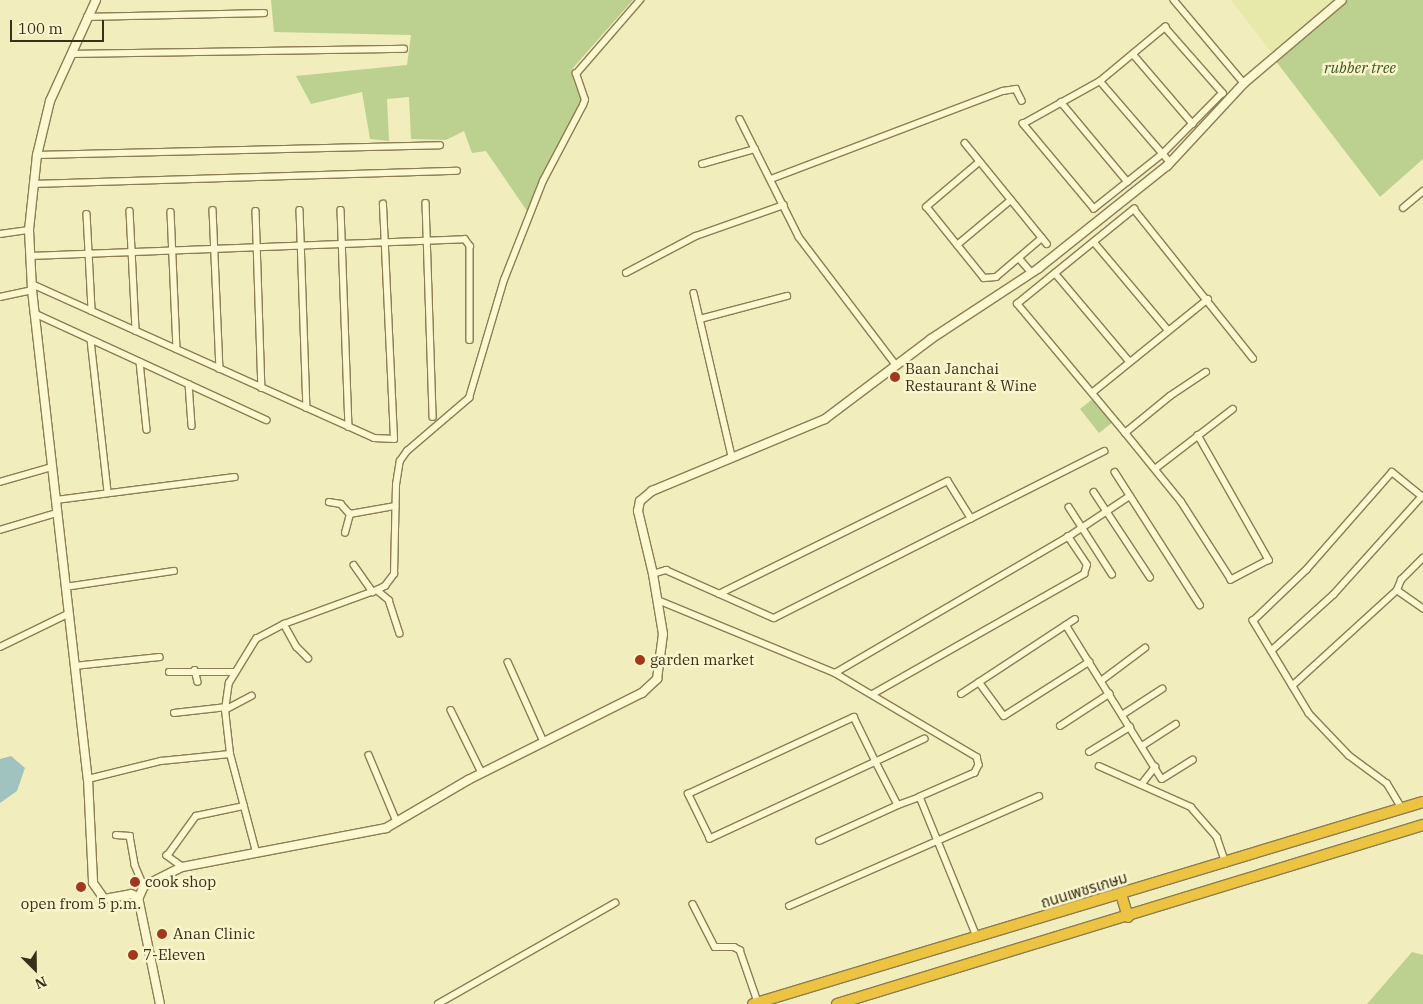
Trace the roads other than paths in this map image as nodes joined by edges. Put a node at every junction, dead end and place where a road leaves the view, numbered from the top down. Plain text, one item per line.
1 (96, 0) edge
2 (640, 0) edge
3 (1174, 0) edge
4 (1342, 0) edge
5 (264, 13) dead end
6 (87, 17) junction
7 (404, 49) dead end
8 (71, 54) junction
9 (1133, 54) junction
10 (1100, 81) junction
11 (1244, 83) junction
12 (1022, 101) dead end
13 (1061, 102) junction
14 (740, 119) dead end
15 (1193, 124) junction
16 (965, 143) dead end
17 (440, 145) dead end
18 (755, 149) junction
19 (1163, 154) junction
20 (37, 155) junction
21 (980, 162) junction
22 (1170, 162) junction
23 (702, 164) dead end
24 (457, 171) dead end
25 (771, 179) junction
26 (1128, 182) junction
27 (33, 184) junction
28 (1423, 191) edge
29 (1010, 200) junction
30 (426, 203) dead end
31 (383, 204) dead end
32 (784, 205) junction
33 (1403, 208) dead end
34 (213, 210) dead end
35 (300, 210) dead end
36 (341, 210) dead end
37 (130, 211) dead end
38 (256, 211) dead end
39 (171, 212) dead end
40 (87, 214) dead end
41 (29, 230) junction
42 (0, 234) edge
43 (427, 238) junction
44 (1042, 238) junction
45 (385, 240) junction
46 (343, 242) junction
47 (1094, 242) junction
48 (302, 244) junction
49 (1047, 244) dead end
50 (957, 245) junction
51 (257, 246) junction
52 (215, 248) junction
53 (172, 249) junction
54 (133, 251) junction
55 (89, 253) junction
56 (30, 256) junction
57 (1019, 258) junction
58 (626, 273) dead end
59 (1032, 273) junction
60 (1055, 273) junction
61 (32, 287) junction
62 (694, 293) dead end
63 (787, 296) dead end
64 (0, 297) edge
65 (1208, 299) junction
66 (92, 311) junction
67 (34, 314) junction
68 (700, 319) junction
69 (136, 331) junction
70 (1169, 331) junction
71 (91, 340) junction
72 (470, 340) dead end
73 (177, 349) junction
74 (1253, 358) dead end
75 (140, 362) junction
76 (1130, 362) junction
77 (896, 365) junction
78 (220, 369) junction
79 (1206, 372) dead end
80 (189, 384) junction
81 (262, 388) junction
82 (1092, 393) junction
83 (307, 408) junction
84 (1233, 409) dead end
85 (433, 417) dead end
86 (267, 420) dead end
87 (192, 426) dead end
88 (349, 427) junction
89 (147, 430) dead end
90 (1125, 433) junction
91 (1198, 435) junction
92 (1104, 451) dead end
93 (732, 456) junction
94 (52, 467) junction
95 (1155, 469) junction
96 (1115, 472) dead end
97 (235, 477) dead end
98 (0, 482) edge
99 (108, 492) junction
100 (1094, 492) dead end
101 (1130, 496) junction
102 (1423, 497) edge
103 (56, 500) junction
104 (329, 502) dead end
105 (396, 506) junction
106 (1070, 507) dead end
107 (1106, 512) junction
108 (57, 513) junction
109 (350, 514) junction
110 (971, 518) junction
111 (1082, 527) junction
112 (0, 530) edge
113 (345, 533) dead end
114 (1068, 536) junction
115 (1423, 558) edge
116 (354, 565) dead end
117 (174, 571) dead end
118 (654, 574) junction
119 (1112, 574) dead end
120 (1150, 577) dead end
121 (65, 586) junction
122 (1397, 590) junction
123 (375, 591) junction
124 (719, 594) junction
125 (658, 600) junction
126 (1200, 605) dead end
127 (1423, 608) edge
128 (68, 614) junction
129 (1075, 618) dead end
130 (284, 624) junction
131 (1066, 625) junction
132 (400, 633) dead end
133 (0, 647) edge
134 (1145, 648) dead end
135 (1271, 651) junction
136 (160, 657) dead end
137 (308, 658) dead end
138 (508, 662) dead end
139 (1089, 662) junction
140 (74, 666) junction
141 (195, 670) junction
142 (170, 672) dead end
143 (234, 672) junction
144 (835, 673) junction
145 (1101, 681) junction
146 (198, 682) dead end
147 (979, 682) junction
148 (1292, 686) junction
149 (1162, 689) dead end
150 (873, 694) junction
151 (961, 694) dead end
152 (1109, 694) junction
153 (252, 696) dead end
154 (226, 709) junction
155 (451, 710) dead end
156 (174, 713) dead end
157 (1122, 715) junction
158 (1176, 724) dead end
159 (1060, 726) dead end
160 (1130, 727) junction
161 (925, 739) dead end
162 (544, 742) junction
163 (1142, 746) junction
164 (1089, 752) dead end
165 (230, 754) junction
166 (369, 755) dead end
167 (1192, 760) dead end
168 (876, 762) junction
169 (1099, 766) dead end
170 (1155, 767) junction
171 (482, 773) junction
172 (88, 779) junction
173 (1142, 785) junction
174 (1039, 796) dead end
175 (920, 797) junction
176 (1423, 802) edge
177 (898, 805) junction
178 (244, 806) junction
179 (1402, 809) junction
180 (397, 822) junction
181 (1423, 825) edge
182 (116, 835) dead end
183 (937, 839) junction
184 (819, 841) dead end
185 (256, 852) junction
186 (1226, 863) junction
187 (182, 866) junction
188 (144, 886) junction
189 (1121, 894) junction
190 (140, 897) dead end
191 (615, 903) dead end
192 (693, 904) dead end
193 (789, 906) dead end
194 (1128, 916) junction
195 (977, 938) junction
196 (863, 1000) edge
197 (755, 1003) edge
198 (160, 1004) edge
199 (438, 1004) edge
200 (837, 1004) edge

1 - 6 street
2 - 105 street
3 - 11 street
4 - 11 street
5 - 6 street
6 - 8 street
7 - 8 street
8 - 20 street
9 - 10 street
9 - 15 street
9 - 15 street
10 - 13 street
10 - 19 street
11 - 22 street
12 - 25 street
13 - 26 street
13 - 26 street
14 - 18 street
15 - 19 street
16 - 21 street
17 - 20 street
18 - 23 street
18 - 25 street
19 - 22 street
19 - 26 street
20 - 27 street
21 - 29 street
21 - 50 street
22 - 59 street
24 - 27 street
25 - 32 street
27 - 41 street
28 - 33 street
29 - 44 street
29 - 50 street
30 - 43 street
31 - 45 street
32 - 58 street
32 - 77 street
34 - 52 street
35 - 48 street
36 - 46 street
37 - 54 street
38 - 51 street
39 - 53 street
40 - 55 street
41 - 42 street
41 - 56 street
43 - 45 street
43 - 72 street
43 - 85 street
44 - 49 street
44 - 57 street
45 - 46 street
45 - 88 street
46 - 48 street
46 - 88 street
47 - 60 street
47 - 65 street
47 - 70 street
48 - 51 street
48 - 83 street
50 - 57 street
51 - 52 street
51 - 81 street
52 - 53 street
52 - 78 street
53 - 54 street
53 - 73 street
54 - 55 street
54 - 69 street
55 - 56 street
55 - 66 street
56 - 61 street
57 - 59 street
59 - 77 street
60 - 76 street
60 - 82 street
61 - 64 street
61 - 66 street
61 - 67 street
62 - 68 street
63 - 68 street
65 - 70 street
65 - 74 street
66 - 69 street
67 - 71 street
67 - 94 street
68 - 93 street
69 - 73 street
70 - 76 street
71 - 75 street
71 - 99 street
73 - 78 street
75 - 80 street
75 - 89 street
76 - 82 street
77 - 93 street
78 - 81 street
79 - 90 street
80 - 86 street
80 - 87 street
81 - 83 street
82 - 90 street
83 - 88 street
84 - 91 street
90 - 95 street
91 - 95 street
91 - 95 street
92 - 110 street
93 - 118 street
94 - 98 street
94 - 103 street
96 - 101 street
97 - 99 street
99 - 103 street
100 - 107 street
101 - 107 street
101 - 126 street
102 - 135 street
102 - 135 street
103 - 108 street
104 - 109 street
105 - 109 street
105 - 123 street
106 - 111 street
107 - 111 street
107 - 120 street
108 - 112 street
108 - 121 street
109 - 113 street
110 - 124 street
110 - 124 street
111 - 114 street
111 - 119 street
114 - 144 street
114 - 150 street
115 - 122 street
116 - 123 street
117 - 121 street
118 - 124 street
118 - 125 street
121 - 128 street
122 - 127 street
122 - 148 street
123 - 130 street
123 - 132 street
125 - 144 street
125 - 162 street
128 - 133 street
128 - 140 street
129 - 131 street
130 - 137 street
130 - 143 street
131 - 139 street
131 - 147 street
134 - 145 street
135 - 148 street
136 - 140 street
138 - 162 street
139 - 145 street
139 - 147 street
140 - 172 street
141 - 142 street
141 - 143 street
141 - 146 street
143 - 154 street
144 - 150 street
145 - 152 street
147 - 151 street
148 - 179 street
149 - 157 street
150 - 175 street
152 - 157 street
152 - 159 street
153 - 154 street
154 - 156 street
154 - 165 street
155 - 171 street
157 - 160 street
158 - 163 street
160 - 163 street
160 - 164 street
161 - 168 street
162 - 171 street
163 - 170 street
165 - 172 street
165 - 178 street
166 - 180 street
167 - 170 street
168 - 168 street
168 - 177 street
169 - 173 street
170 - 173 street
171 - 180 street
172 - 198 street
173 - 186 street
174 - 183 street
175 - 177 street
175 - 183 street
176 - 179 highway, ถนนเพชรเกษม
177 - 184 street
178 - 185 street
178 - 187 street
179 - 186 highway, ถนนเพชรเกษม
180 - 185 street
181 - 194 highway
182 - 188 street
183 - 193 street
183 - 195 street
185 - 187 street
186 - 189 highway, ถนนเพชรเกษม
187 - 188 street
188 - 190 street
189 - 194 highway
189 - 195 highway, ถนนเพชรเกษม
191 - 199 street
192 - 197 street
194 - 196 highway
195 - 197 highway, ถนนเพชรเกษม
196 - 200 highway

